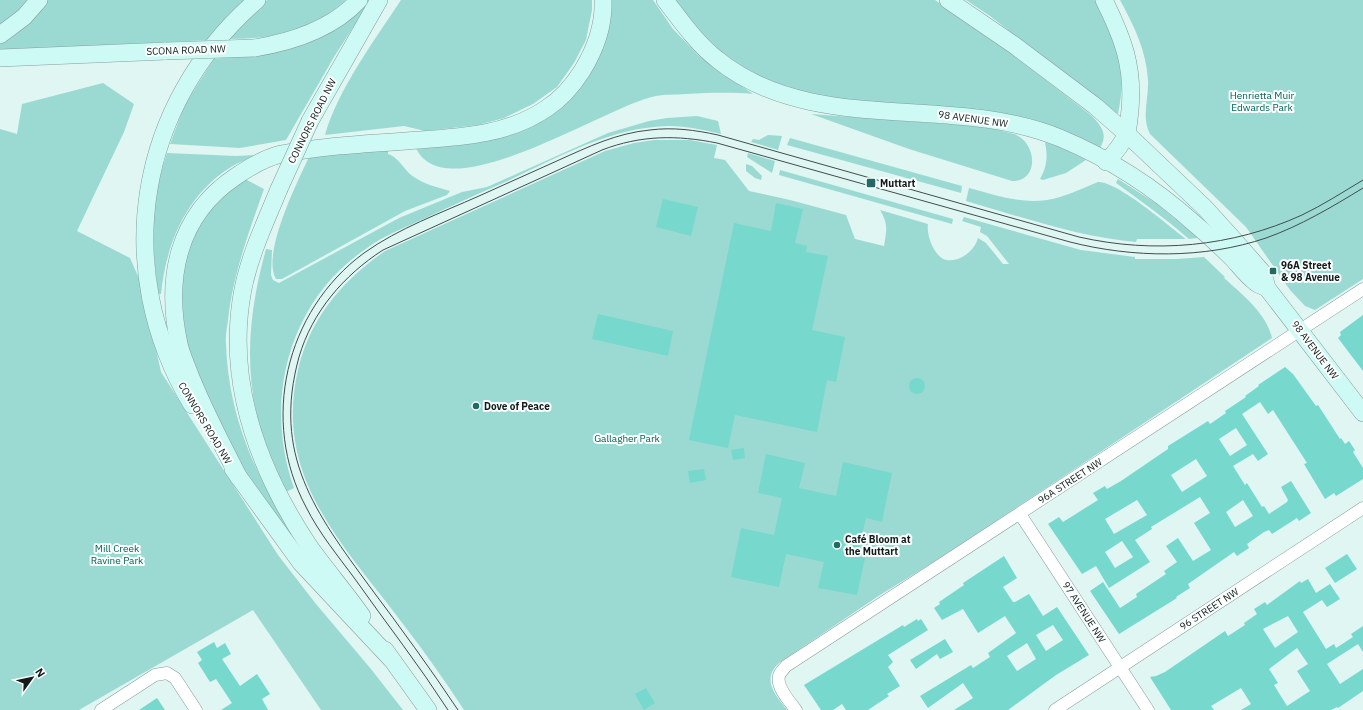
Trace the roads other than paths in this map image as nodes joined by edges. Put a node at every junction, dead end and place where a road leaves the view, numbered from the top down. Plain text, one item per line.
1 (39, 0) edge
2 (257, 0) edge
3 (359, 0) edge
4 (379, 0) edge
5 (603, 0) edge
6 (665, 0) edge
7 (948, 0) edge
8 (1104, 0) edge
9 (0, 35) edge
10 (0, 58) edge
11 (1127, 134) junction
12 (1106, 162) junction
13 (1267, 288) junction
14 (1363, 289) edge
15 (1300, 330) junction
16 (1363, 413) edge
17 (239, 478) junction
18 (1363, 508) edge
19 (1020, 514) junction
20 (391, 659) junction
21 (1120, 667) junction
22 (101, 710) edge
23 (196, 710) edge
24 (428, 710) edge
25 (796, 710) edge
26 (1055, 710) edge
27 (1148, 710) edge

1 - 9 main road
2 - 17 main road, CONNORS ROAD NW
3 - 10 main road, SCONA ROAD NW, bridge
4 - 20 main road, CONNORS ROAD NW, bridge
5 - 17 main road
6 - 12 main road, 98 AVENUE NW
7 - 11 main road, 98 AVENUE NW
8 - 11 main road
11 - 12 main road
11 - 13 main road, 98 AVENUE NW
12 - 13 main road, 98 AVENUE NW
13 - 15 main road, 98 AVENUE NW
14 - 15 street, 96A STREET NW
15 - 16 main road, 98 AVENUE NW
15 - 19 street, 96A STREET NW
17 - 20 main road, CONNORS ROAD NW
18 - 21 street, 96 STREET NW
19 - 21 street, 97 AVENUE NW
19 - 25 street, 96A STREET NW
20 - 24 main road, CONNORS ROAD NW
21 - 26 street, 96 STREET NW
21 - 27 street, 97 AVENUE NW
22 - 23 street

